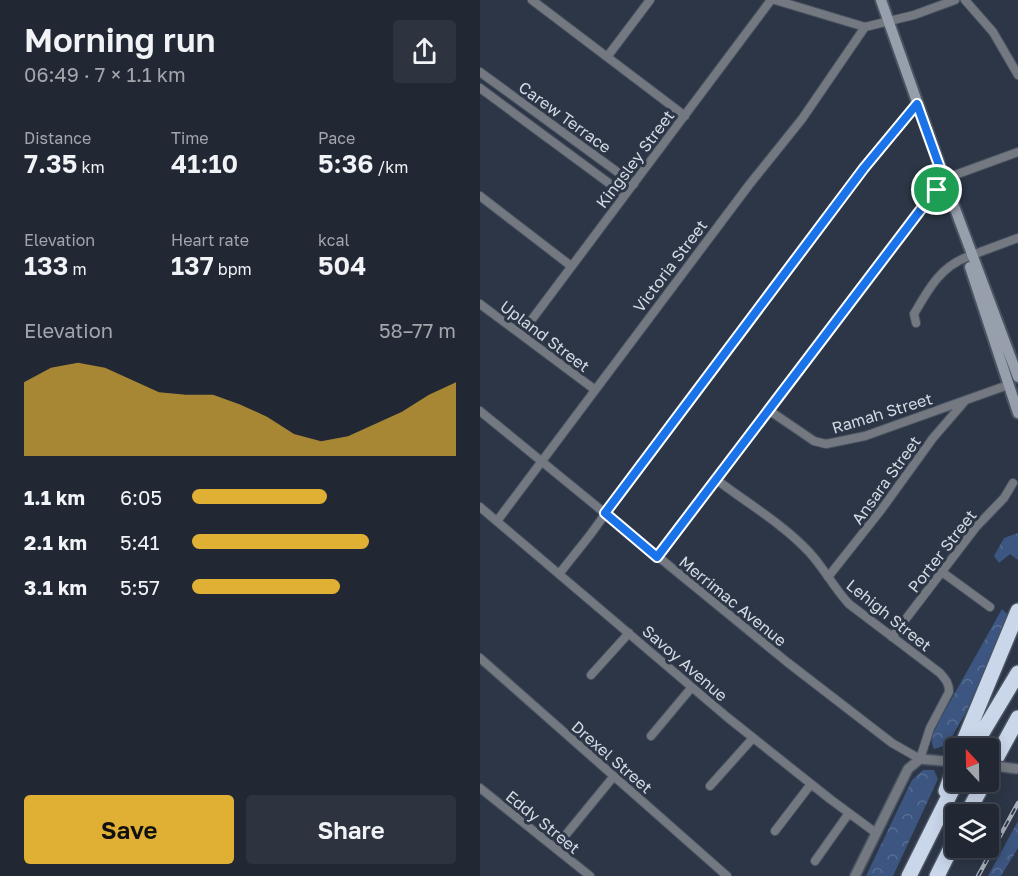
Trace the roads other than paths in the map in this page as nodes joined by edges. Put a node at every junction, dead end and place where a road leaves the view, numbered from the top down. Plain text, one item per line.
1 (532, 0) edge
2 (650, 0) edge
3 (771, 0) edge
4 (776, 0) edge
5 (881, 0) edge
6 (955, 0) edge
7 (965, 0) edge
8 (889, 23) junction
9 (865, 27) junction
10 (608, 57) junction
11 (480, 72) edge
12 (1018, 75) edge
13 (480, 88) edge
14 (917, 104) junction
15 (685, 116) junction
16 (1018, 153) edge
17 (944, 179) junction
18 (634, 184) junction
19 (625, 195) junction
20 (480, 196) edge
21 (1018, 238) edge
22 (970, 256) junction
23 (571, 266) junction
24 (480, 304) edge
25 (916, 323) dead end
26 (520, 334) junction
27 (1003, 340) junction
28 (1018, 362) edge
29 (1018, 377) edge
30 (1008, 385) junction
31 (594, 389) junction
32 (967, 400) junction
33 (480, 411) edge
34 (770, 411) junction
35 (1018, 413) edge
36 (542, 461) junction
37 (717, 480) junction
38 (1013, 483) dead end
39 (480, 507) edge
40 (605, 513) junction
41 (497, 521) junction
42 (657, 557) junction
43 (942, 572) junction
44 (559, 574) junction
45 (828, 577) junction
46 (990, 608) dead end
47 (1018, 611) edge
48 (629, 633) junction
49 (892, 637) junction
50 (480, 658) edge
51 (1018, 673) edge
52 (591, 675) dead end
53 (692, 687) junction
54 (1018, 718) edge
55 (1018, 735) edge
56 (651, 736) dead end
57 (753, 738) junction
58 (965, 738) edge
59 (979, 738) edge
60 (999, 753) edge
61 (920, 759) junction
62 (945, 761) edge
63 (999, 763) edge
64 (999, 766) edge
65 (1018, 769) edge
66 (614, 776) junction
67 (811, 784) junction
68 (710, 786) dead end
69 (480, 788) edge
70 (945, 788) edge
71 (951, 792) edge
72 (849, 813) junction
73 (933, 827) junction
74 (775, 831) dead end
75 (876, 833) junction
76 (555, 848) junction
77 (946, 858) edge
78 (815, 861) dead end
79 (590, 876) edge
80 (727, 876) edge
81 (855, 876) edge
82 (909, 876) edge
83 (937, 876) edge

1 - 10 street
2 - 10 street
3 - 15 street, Kingsley Street
4 - 9 street
5 - 8 main road
6 - 8 street
7 - 12 street
8 - 9 street
8 - 14 main road
9 - 31 street, Victoria Street
10 - 15 street
11 - 18 street, Carew Terrace
13 - 19 street, Carew Terrace
14 - 17 main road
14 - 40 street
15 - 18 street, Kingsley Street
16 - 17 street
17 - 22 main road
17 - 34 street
18 - 19 street, Kingsley Street
19 - 23 street, Kingsley Street
20 - 23 street
21 - 22 street
22 - 25 street
22 - 27 main road
22 - 30 main road
23 - 26 street, Kingsley Street
24 - 26 street, Upland Street
26 - 31 street, Upland Street
27 - 28 main road
27 - 29 main road
30 - 32 street, Ramah Street
30 - 35 main road
31 - 36 street, Victoria Street
32 - 34 street, Ramah Street
32 - 45 street, Ansara Street
33 - 36 street, Merrimac Avenue
34 - 37 street
36 - 40 street, Merrimac Avenue
36 - 41 street, Victoria Street
37 - 42 street
37 - 45 street, Lehigh Street
38 - 43 street, Porter Street
39 - 41 street, Savoy Avenue
40 - 42 street, Merrimac Avenue
40 - 44 street
41 - 44 street, Savoy Avenue
42 - 61 street, Merrimac Avenue
43 - 46 street
43 - 49 street, Porter Street
44 - 48 street, Savoy Avenue
45 - 49 street, Lehigh Street
47 - 58 highway
48 - 52 street
48 - 53 street, Savoy Avenue
49 - 61 street, Lehigh Street
50 - 66 street, Drexel Street
51 - 59 highway
53 - 56 street
53 - 57 street, Savoy Avenue
54 - 60 highway
55 - 63 highway
57 - 67 street, Savoy Avenue
57 - 68 street
61 - 62 street
61 - 75 street
64 - 65 street, bridge
66 - 76 street
66 - 80 street, Drexel Street
67 - 72 street, Savoy Avenue
67 - 74 street
69 - 76 street, Eddy Street
70 - 73 highway
71 - 73 highway
72 - 75 street, Savoy Avenue
72 - 78 street
73 - 82 highway
75 - 81 street
76 - 79 street, Eddy Street
77 - 83 highway

